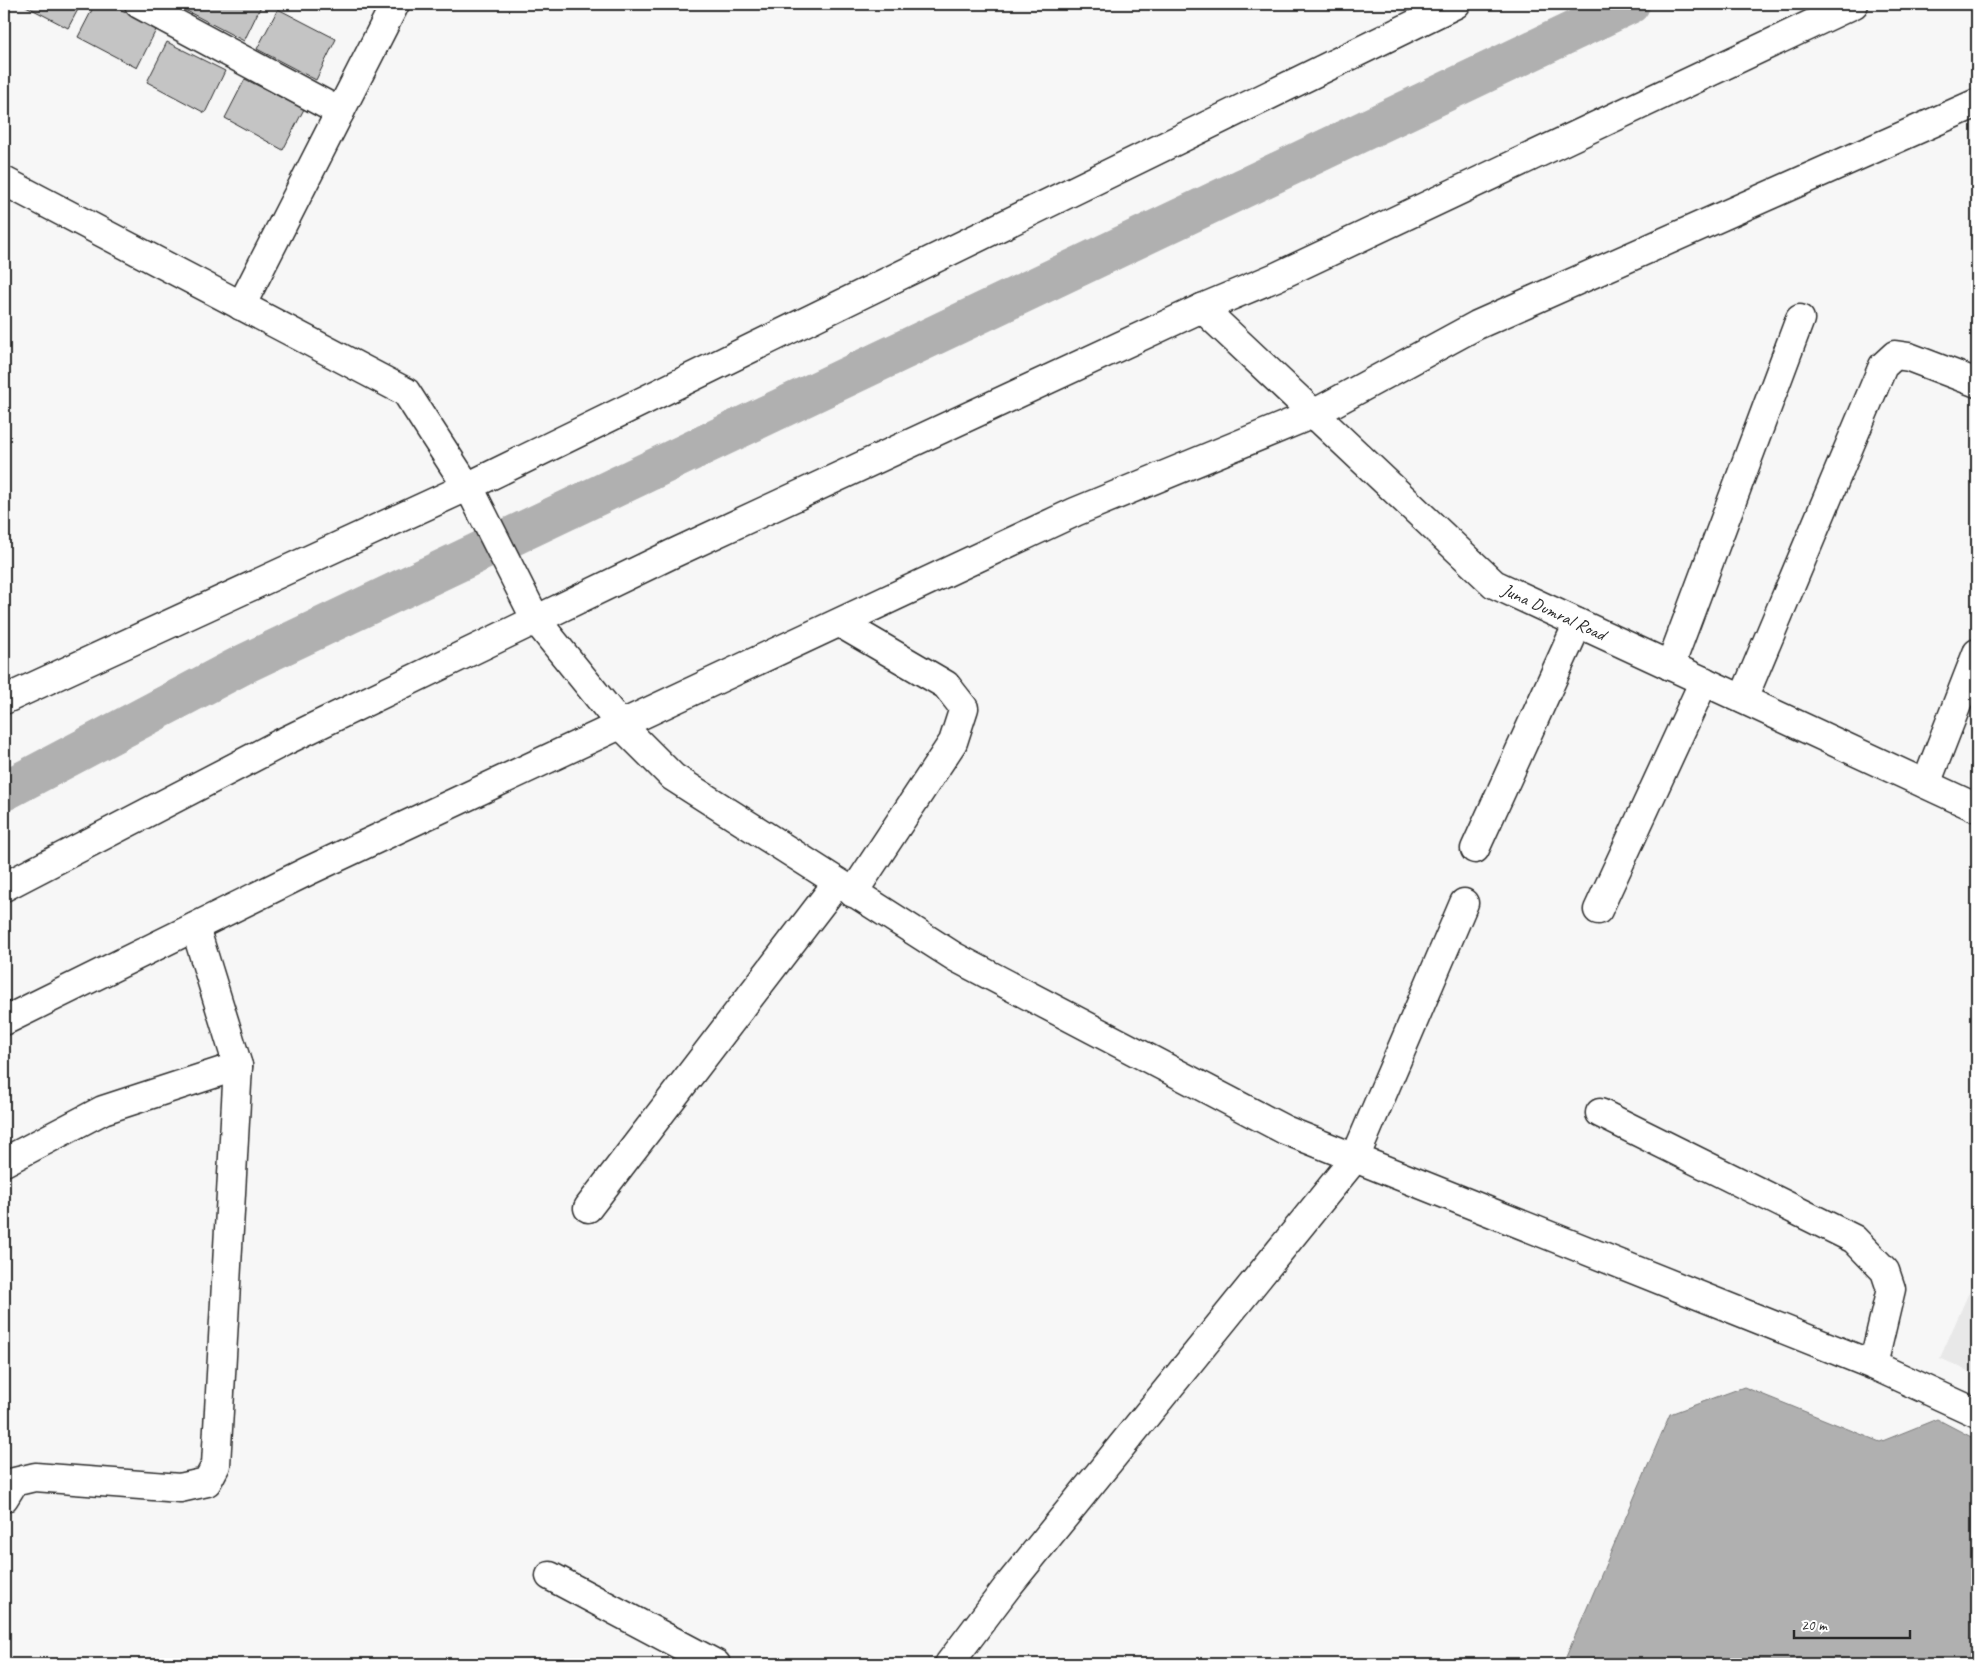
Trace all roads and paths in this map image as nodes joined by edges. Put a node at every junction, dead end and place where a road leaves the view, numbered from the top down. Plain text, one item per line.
1 (138, 4) edge
2 (395, 4) edge
3 (1456, 4) edge
4 (1854, 4) edge
5 (1977, 103) edge
6 (340, 112) junction
7 (4, 181) edge
8 (241, 306) junction
9 (1202, 308) junction
10 (1800, 319) dead end
11 (1977, 383) edge
12 (1313, 414) junction
13 (471, 493) junction
14 (534, 615) junction
15 (840, 623) junction
16 (1578, 623) junction
17 (1977, 653) edge
18 (1670, 666) junction
19 (1704, 681) junction
20 (1743, 699) junction
21 (4, 700) edge
22 (620, 725) junction
23 (1926, 784) junction
24 (1977, 808) edge
25 (1476, 849) dead end
26 (4, 887) edge
27 (845, 888) junction
28 (1464, 903) dead end
29 (1598, 910) dead end
30 (195, 927) junction
31 (4, 1021) edge
32 (238, 1066) junction
33 (1600, 1113) dead end
34 (1355, 1158) junction
35 (4, 1162) edge
36 (588, 1208) dead end
37 (1873, 1365) junction
38 (1977, 1413) edge
39 (4, 1498) edge
40 (550, 1576) dead end
41 (716, 1664) edge
42 (949, 1664) edge

1 - 6 street
2 - 6 street
3 - 13 street
4 - 9 street
5 - 12 street
6 - 8 street
7 - 8 street
8 - 13 street
9 - 12 street, Juna Dumral Road
9 - 14 street
10 - 18 street
11 - 20 street
12 - 15 street
12 - 16 street, Juna Dumral Road
13 - 14 street
13 - 21 street
14 - 22 street
14 - 26 street
15 - 22 street
15 - 27 street
16 - 18 street, Juna Dumral Road
16 - 25 street
17 - 23 street
18 - 19 street, Juna Dumral Road
19 - 20 street, Juna Dumral Road
19 - 29 street
20 - 23 street, Juna Dumral Road
22 - 27 street
22 - 30 street
23 - 24 street, Juna Dumral Road
27 - 34 street
27 - 36 street
28 - 34 street
30 - 31 street
30 - 32 street
32 - 35 street
32 - 39 street
33 - 37 street
34 - 37 street
34 - 42 street
37 - 38 street
40 - 41 street

